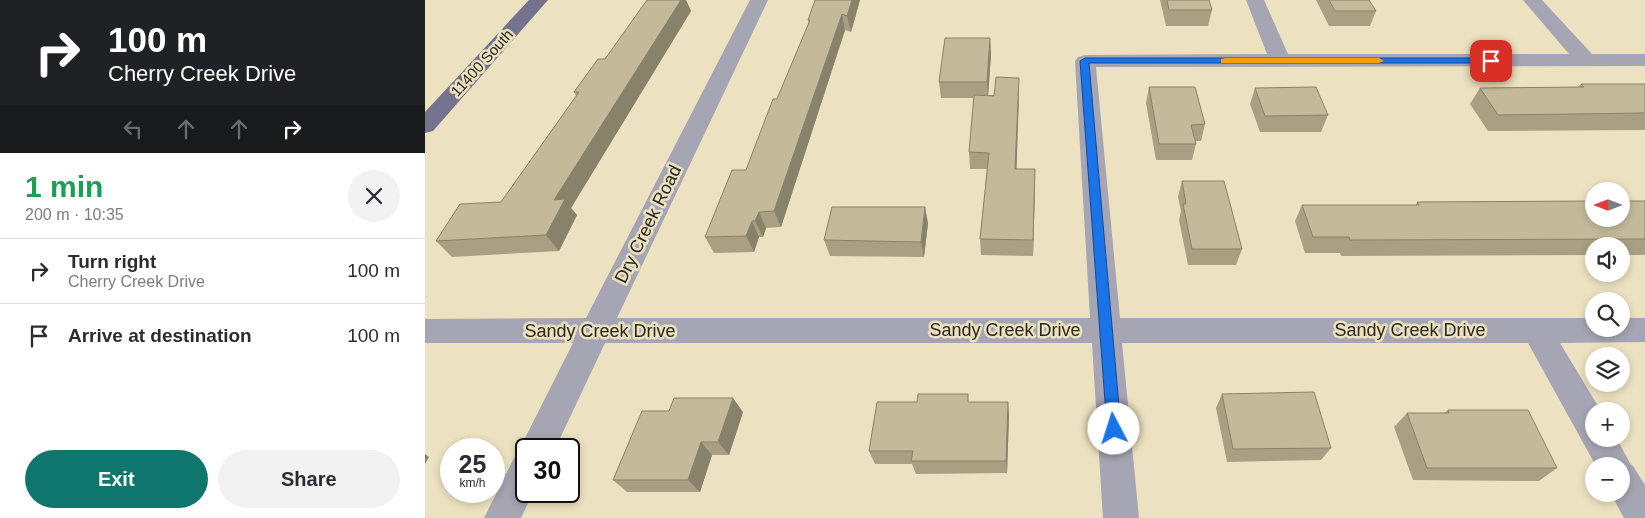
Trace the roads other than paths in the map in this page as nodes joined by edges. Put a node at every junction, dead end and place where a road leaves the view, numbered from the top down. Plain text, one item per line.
1 (539, 0) edge
2 (759, 0) edge
3 (1255, 0) edge
4 (1532, 0) edge
5 (1645, 60) edge
6 (1280, 61) junction
7 (1587, 61) junction
8 (425, 126) edge
9 (1107, 330) junction
10 (1537, 330) junction
11 (1645, 330) edge
12 (425, 331) edge
13 (595, 331) junction
14 (1585, 414) edge
15 (542, 438) edge
16 (515, 492) edge
17 (1630, 494) edge
18 (502, 518) edge
19 (1121, 518) edge
20 (1644, 518) edge

1 - 8 main road, 11400 South
2 - 13 street, Dry Creek Road
3 - 6 street
4 - 7 street
5 - 7 street
6 - 7 street
6 - 9 street
9 - 10 street, Sandy Creek Drive
9 - 13 street, Sandy Creek Drive
9 - 19 street
10 - 11 street, Sandy Creek Drive
10 - 14 street
12 - 13 street, Sandy Creek Drive
13 - 15 street, Dry Creek Road
16 - 18 street
17 - 20 street

